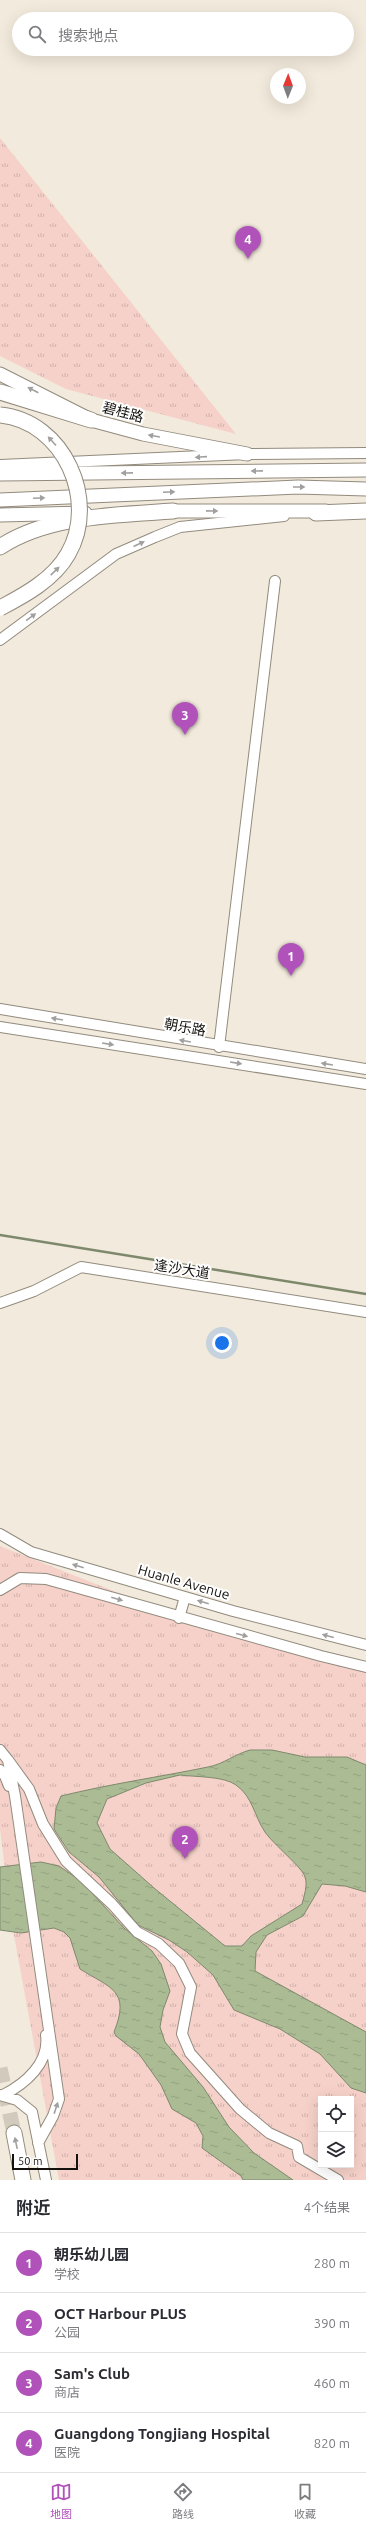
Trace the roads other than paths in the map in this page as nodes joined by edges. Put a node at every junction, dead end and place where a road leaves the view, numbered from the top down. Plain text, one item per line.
1 (0, 374) edge
2 (0, 392) edge
3 (0, 415) edge
4 (91, 420) junction
5 (366, 453) edge
6 (247, 454) junction
7 (0, 465) edge
8 (366, 470) edge
9 (0, 475) edge
10 (366, 489) edge
11 (2, 500) edge
12 (366, 507) edge
13 (173, 511) junction
14 (366, 512) edge
15 (316, 513) junction
16 (0, 515) edge
17 (366, 516) edge
18 (0, 547) edge
19 (275, 581) dead end
20 (0, 608) edge
21 (0, 640) edge
22 (0, 1010) edge
23 (0, 1028) edge
24 (219, 1047) junction
25 (366, 1070) edge
26 (366, 1084) edge
27 (0, 1303) edge
28 (366, 1312) edge
29 (0, 1534) edge
30 (0, 1590) edge
31 (185, 1597) junction
32 (179, 1618) junction
33 (366, 1645) edge
34 (366, 1667) edge
35 (0, 1750) edge
36 (8, 1760) junction
37 (0, 1770) edge
38 (14, 1805) junction
39 (41, 1989) junction
40 (1, 2095) edge
41 (14, 2133) tunnel mouth
42 (38, 2143) junction
43 (24, 2180) edge
44 (46, 2180) edge
45 (338, 2180) edge

4 -> 1 main road, 碧桂路
2 - 4 highway
20 -> 3 highway, bridge
6 -> 4 main road, 碧桂路
5 - 6 street
6 -> 7 street
8 -> 9 main road
11 -> 10 main road
12 - 15 main road
13 -> 15 main road
13 - 16 main road
13 - 18 highway
14 - 15 highway
15 - 17 street
21 -> 15 street
19 - 24 street
24 -> 22 street, 朝乐路
23 -> 26 street, 朝乐路
25 -> 24 street, 朝乐路
27 - 28 street, 逢沙大道
31 -> 29 street, Huanle Avenue
30 -> 32 street
31 - 32 street
33 -> 31 street, Huanle Avenue
32 -> 34 street
35 - 36 street
36 - 38 street
36 - 45 street
37 - 38 street
38 - 39 street
39 - 40 street
42 -> 39 street
40 - 42 street
43 -> 41 highway
42 - 44 street

